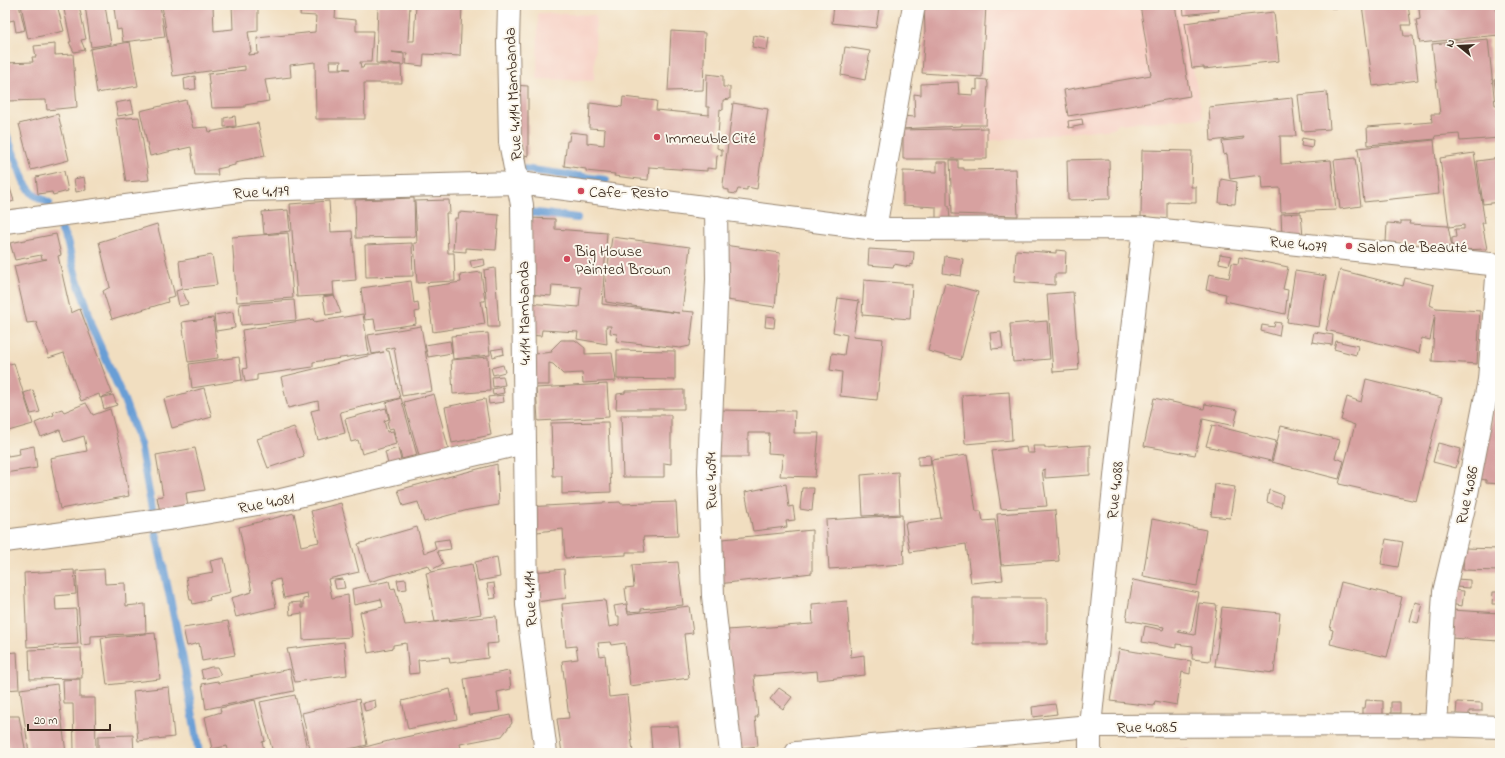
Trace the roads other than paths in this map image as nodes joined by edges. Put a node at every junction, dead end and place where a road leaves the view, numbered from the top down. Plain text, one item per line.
1 (509, 5) edge
2 (914, 5) edge
3 (519, 183) junction
4 (716, 208) junction
5 (5, 222) edge
6 (1144, 228) junction
7 (875, 229) junction
8 (1499, 265) edge
9 (524, 443) junction
10 (5, 541) edge
11 (1436, 725) junction
12 (1090, 726) junction
13 (1500, 727) edge
14 (546, 753) edge
15 (731, 753) edge
16 (796, 753) edge
17 (1090, 753) edge

1 - 3 street, Rue 4.114 Mambanda
2 - 7 street
3 - 4 street, Rue 4.179
3 - 5 street, Rue 4.179
3 - 9 street, 4.114 Mambanda
4 - 7 street, Rue 4.179
4 - 15 street, Rue 4.094
6 - 7 street, Rue 4.079
6 - 8 street, Rue 4.079
6 - 12 street, Rue 4.088
8 - 11 street, Rue 4.086
9 - 10 street, Rue 4.081
9 - 14 street, Rue 4.114
11 - 12 street, Rue 4.085
11 - 13 street, Rue 4.085
12 - 16 street, Rue 4.085
12 - 17 street, Rue 4.088

